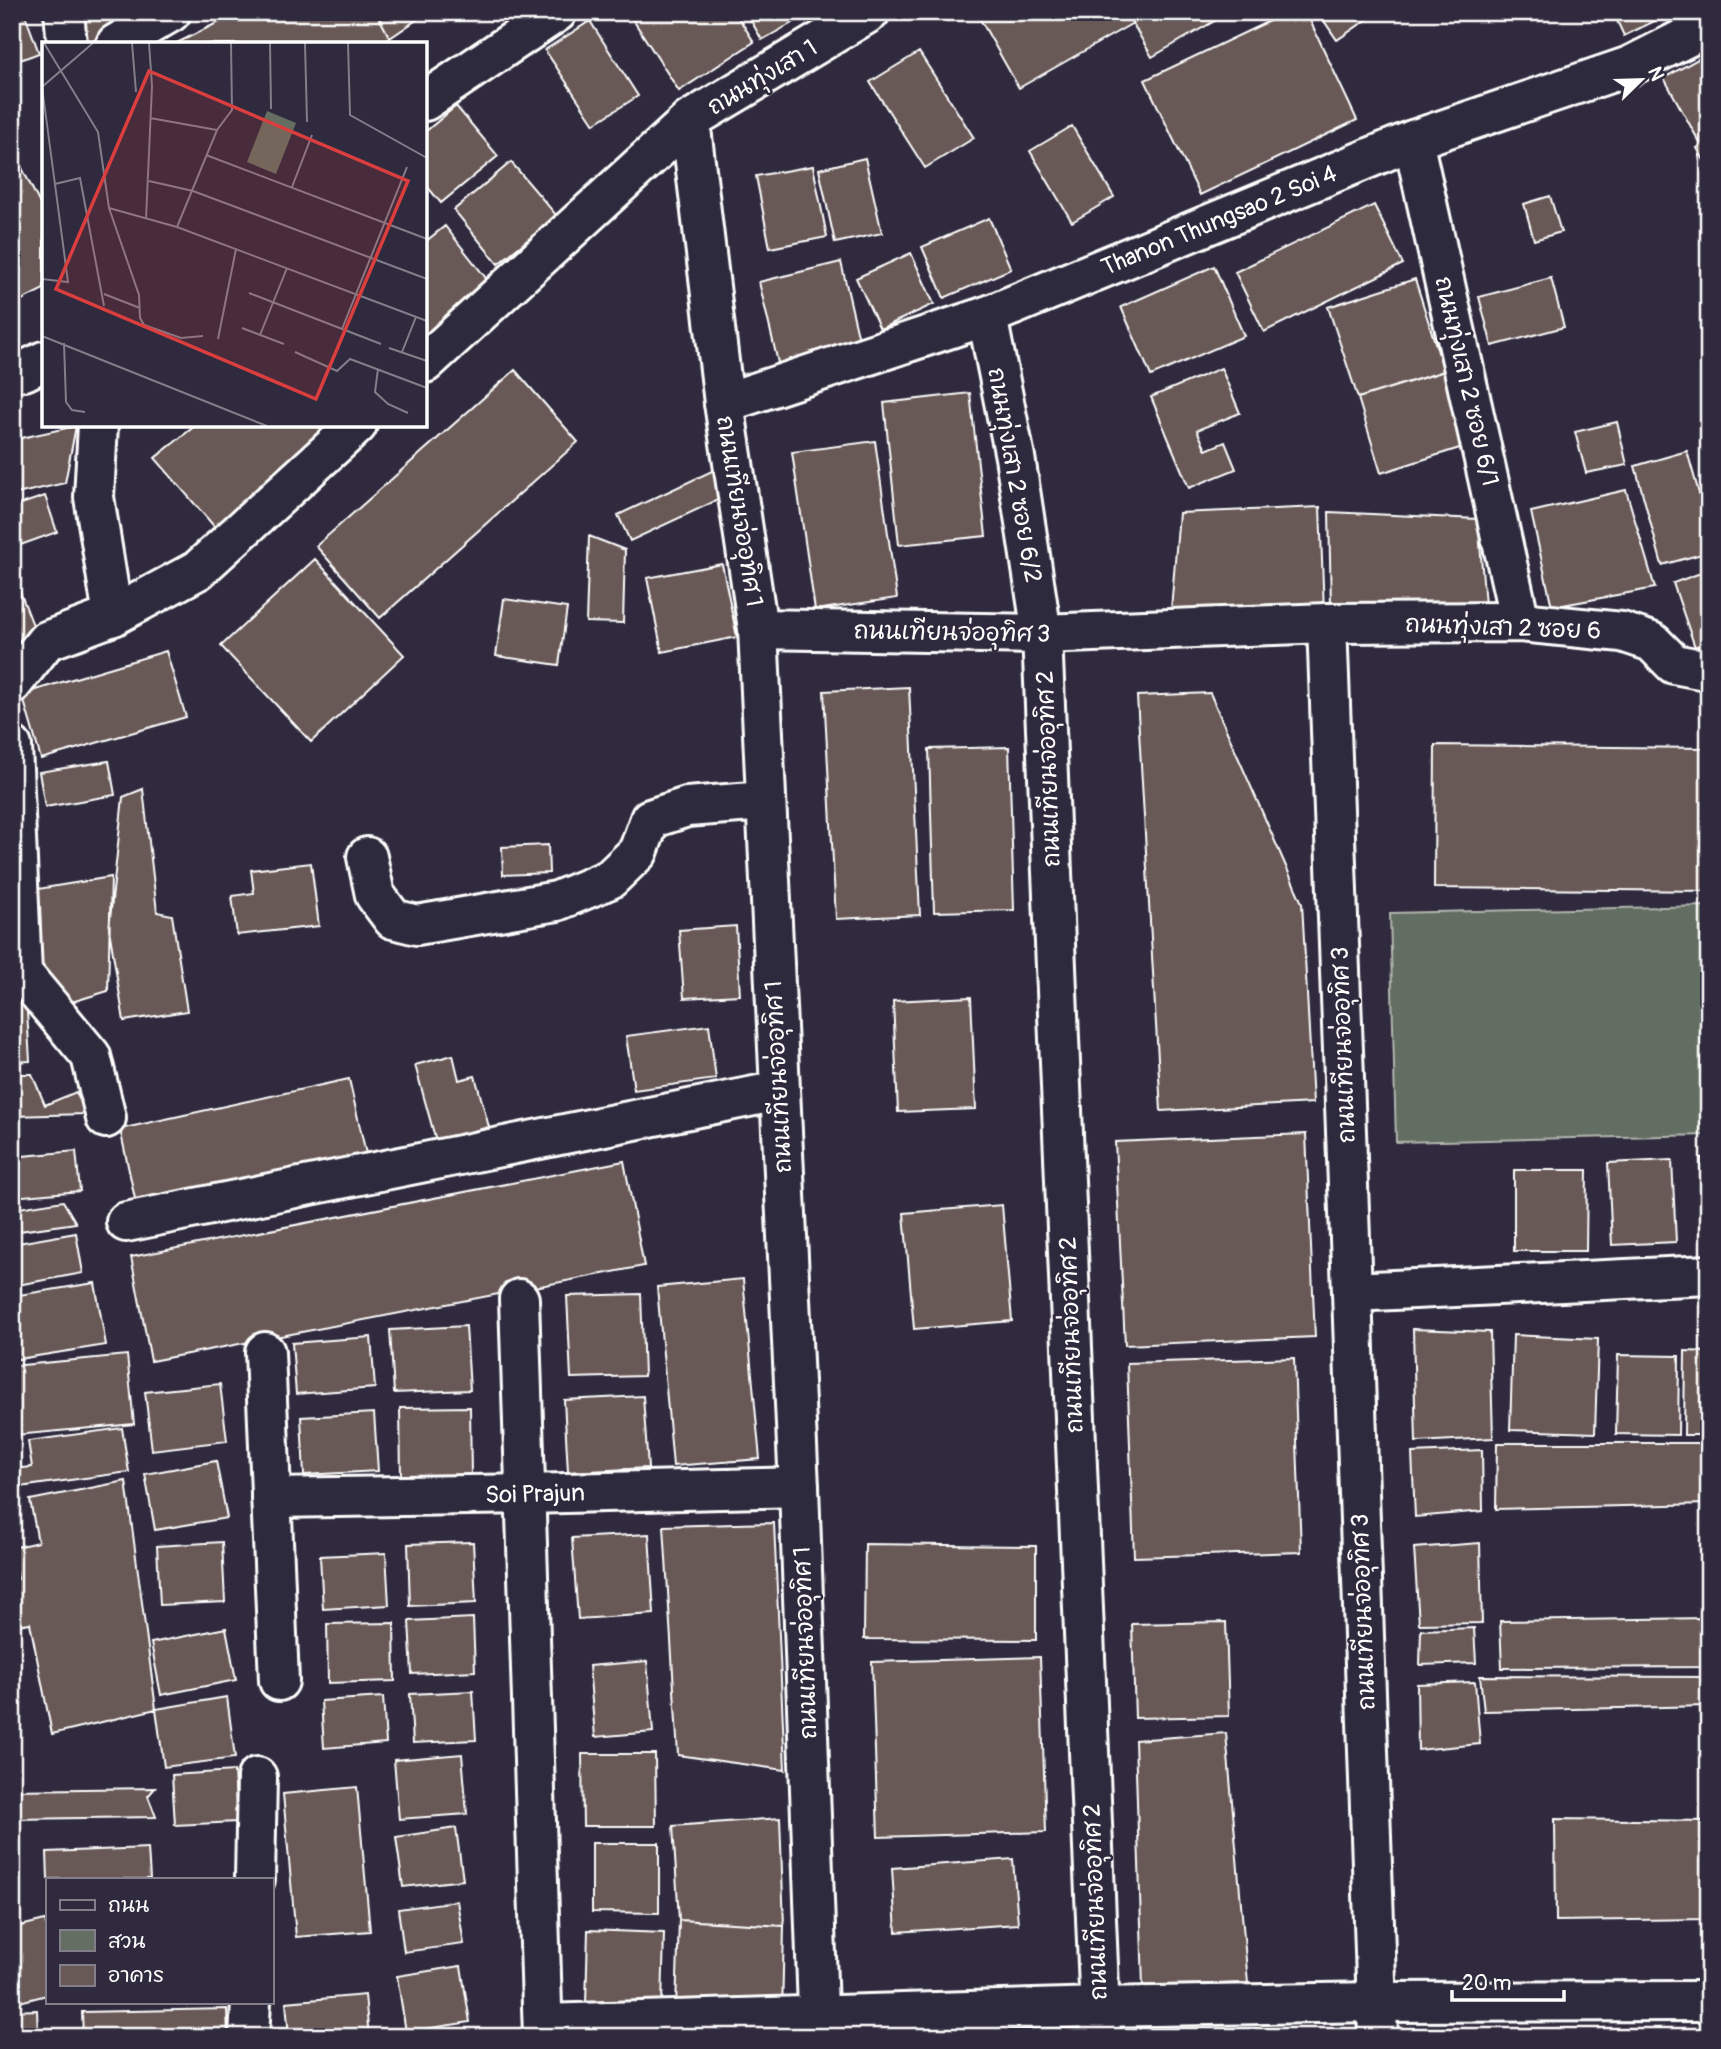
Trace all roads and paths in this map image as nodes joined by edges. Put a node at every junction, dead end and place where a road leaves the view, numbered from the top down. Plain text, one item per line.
1 (64, 12) edge
2 (171, 12) edge
3 (557, 12) edge
4 (870, 12) edge
5 (1709, 26) edge
6 (66, 42) edge
7 (119, 42) edge
8 (427, 100) edge
9 (690, 121) junction
10 (1413, 140) junction
11 (986, 316) junction
12 (427, 361) edge
13 (724, 402) junction
14 (98, 427) edge
15 (355, 427) edge
16 (113, 616) junction
17 (1520, 622) junction
18 (1326, 623) junction
19 (758, 629) junction
20 (1042, 634) junction
21 (1709, 665) edge
22 (12, 684) edge
23 (12, 747) edge
24 (766, 801) junction
25 (367, 857) dead end
26 (779, 1091) junction
27 (106, 1118) dead end
28 (126, 1222) dead end
29 (1709, 1275) edge
30 (1352, 1292) junction
31 (519, 1299) dead end
32 (265, 1352) dead end
33 (799, 1487) junction
34 (527, 1494) junction
35 (271, 1498) junction
36 (279, 1681) dead end
37 (257, 1777) dead end
38 (255, 1878) edge
39 (1709, 2001) edge
40 (251, 2004) edge
41 (1377, 2019) edge
42 (1100, 2022) edge
43 (818, 2026) edge
44 (543, 2030) edge
45 (249, 2037) edge

1 - 6 street
2 - 7 street
3 - 8 street
4 - 9 street, ถนนทุ่งเสา 1
5 - 10 street, Thanon Thungsao 2 Soi 4
9 - 12 street, ถนนทุ่งเสา 1
9 - 13 street, ถนนเทียนจ่ออุทิศ 1
10 - 11 street, Thanon Thungsao 2 Soi 4
10 - 17 street, ถนนทุ่งเสา 2 ซอย 6/1
11 - 13 street, Thanon Thungsao 2 Soi 4
11 - 20 street, ถนนทุ่งเสา 2 ซอย 6/2
13 - 19 street, ถนนเทียนจ่ออุทิศ 1
14 - 16 street
15 - 16 street
16 - 22 street
17 - 18 street, ถนนทุ่งเสา 2 ซอย 6
17 - 21 street, ถนนทุ่งเสา 2 ซอย 6
18 - 20 street, ถนนเทียนจ่ออุทิศ 3
18 - 30 street, ถนนเทียนจ่ออุทิศ 3
19 - 20 street, ถนนเทียนจ่ออุทิศ 3
19 - 24 street, ถนนเทียนจ่ออุทิศ 1
20 - 42 street, ถนนเทียนจ่ออุทิศ 2
23 - 27 street
24 - 25 street
24 - 26 street, ถนนเทียนจ่ออุทิศ 1
26 - 28 street
26 - 33 street, ถนนเทียนจ่ออุทิศ 1
29 - 30 street
30 - 41 street, ถนนเทียนจ่ออุทิศ 3
31 - 34 street
32 - 35 street
33 - 34 street, Soi Prajun
33 - 43 street, ถนนเทียนจ่ออุทิศ 1
34 - 35 street, Soi Prajun
34 - 44 street
35 - 36 street
37 - 38 street
39 - 41 street
40 - 45 street
41 - 42 street
42 - 43 street
43 - 44 street

